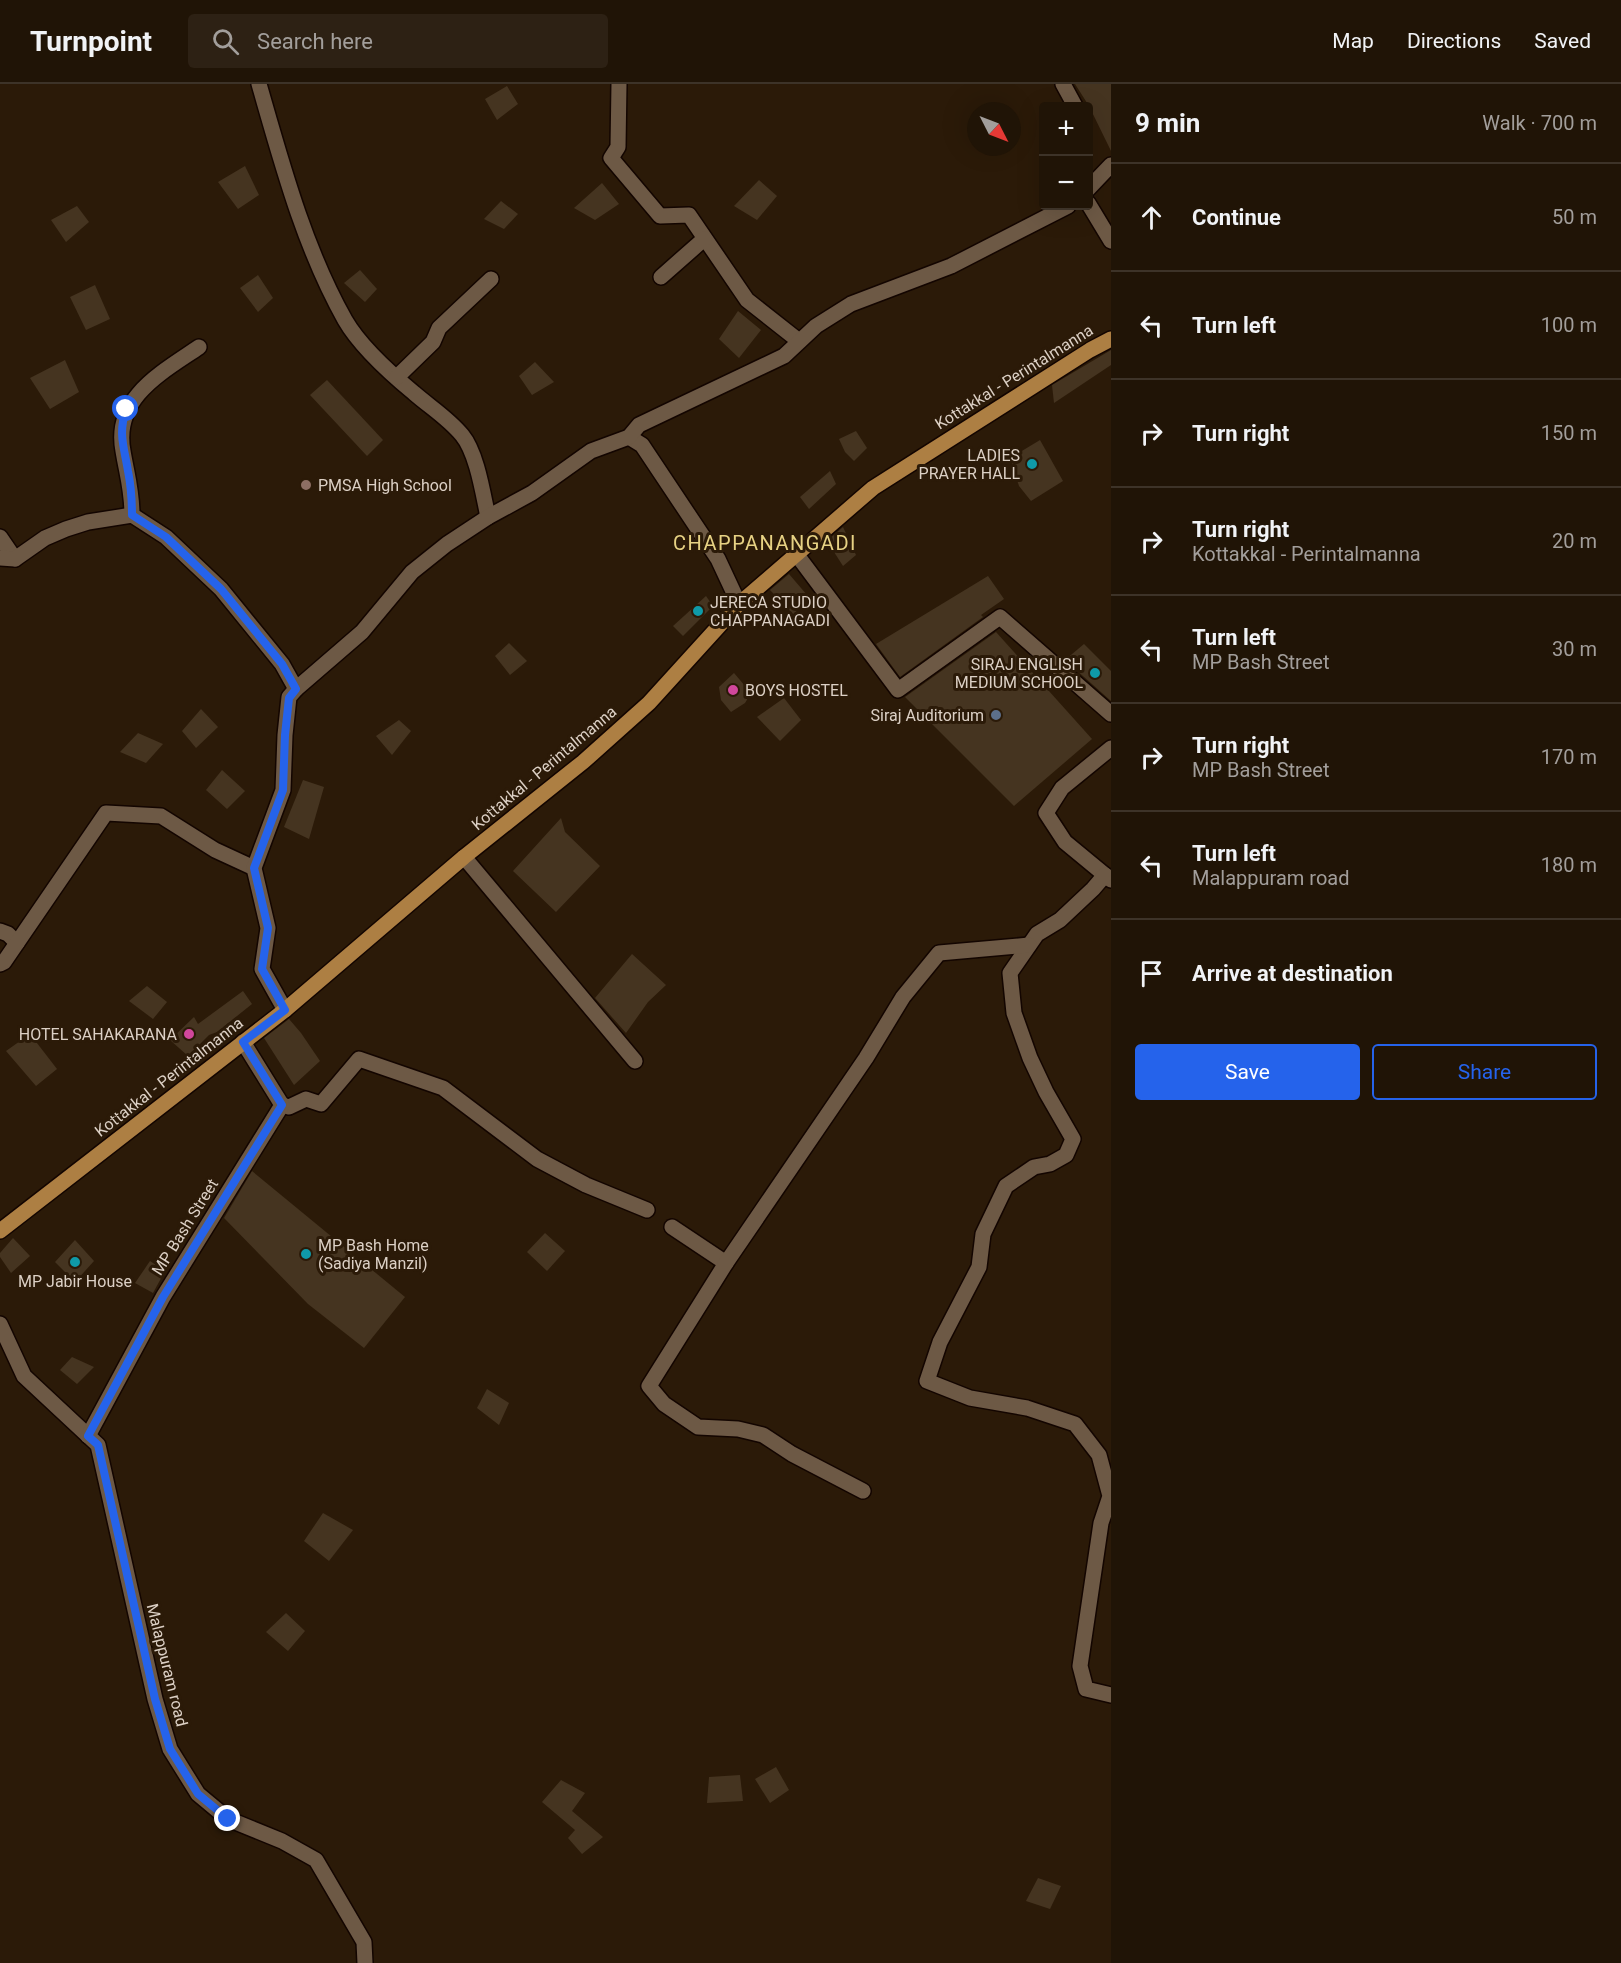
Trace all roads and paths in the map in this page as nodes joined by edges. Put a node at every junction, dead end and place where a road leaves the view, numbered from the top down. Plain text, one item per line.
1 (259, 84) edge
2 (619, 84) edge
3 (1063, 84) edge
4 (1073, 102) edge
5 (1111, 165) edge
6 (1093, 181) edge
7 (1060, 210) edge
8 (1093, 210) edge
9 (704, 239) junction
10 (1111, 241) edge
11 (661, 277) dead end
12 (491, 279) dead end
13 (1111, 339) edge
14 (799, 341) junction
15 (199, 347) dead end
16 (396, 377) junction
17 (629, 437) junction
18 (132, 515) junction
19 (488, 518) junction
20 (0, 537) edge
21 (796, 555) junction
22 (7, 558) edge
23 (739, 604) junction
24 (296, 689) junction
25 (1111, 714) edge
26 (1111, 748) edge
27 (464, 857) junction
28 (254, 868) junction
29 (1108, 877) edge
30 (0, 931) edge
31 (17, 943) junction
32 (1029, 945) junction
33 (0, 964) edge
34 (285, 1010) junction
35 (243, 1042) junction
36 (634, 1061) dead end
37 (282, 1105) junction
38 (647, 1210) dead end
39 (672, 1227) dead end
40 (0, 1231) edge
41 (726, 1263) junction
42 (0, 1324) edge
43 (88, 1436) junction
44 (863, 1491) dead end
45 (1111, 1496) edge
46 (1111, 1695) edge
47 (365, 1963) edge

1 - 16 street
2 - 9 street
3 - 4 street
5 - 6 street
7 - 14 street
8 - 10 street
9 - 11 street
9 - 14 street
12 - 16 street
13 - 21 main road, Kottakkal - Perintalmanna
14 - 17 street
15 - 18 street
16 - 19 street
17 - 19 street
17 - 23 street
18 - 22 street
18 - 24 street
19 - 24 street
20 - 22 street
21 - 23 main road, Kottakkal - Perintalmanna
21 - 25 street
23 - 27 main road, Kottakkal - Perintalmanna
24 - 28 street
26 - 29 street
27 - 34 main road, Kottakkal - Perintalmanna
27 - 36 street
28 - 31 street
28 - 34 street
29 - 32 street
30 - 31 street
31 - 33 street
32 - 41 street
32 - 45 street
34 - 35 main road, Kottakkal - Perintalmanna
35 - 37 street
35 - 40 main road, Kottakkal - Perintalmanna
37 - 38 street
37 - 43 street, MP Bash Street
39 - 41 street
41 - 44 street
42 - 43 street, Malappuram road
43 - 47 street, Malappuram road
45 - 46 street

